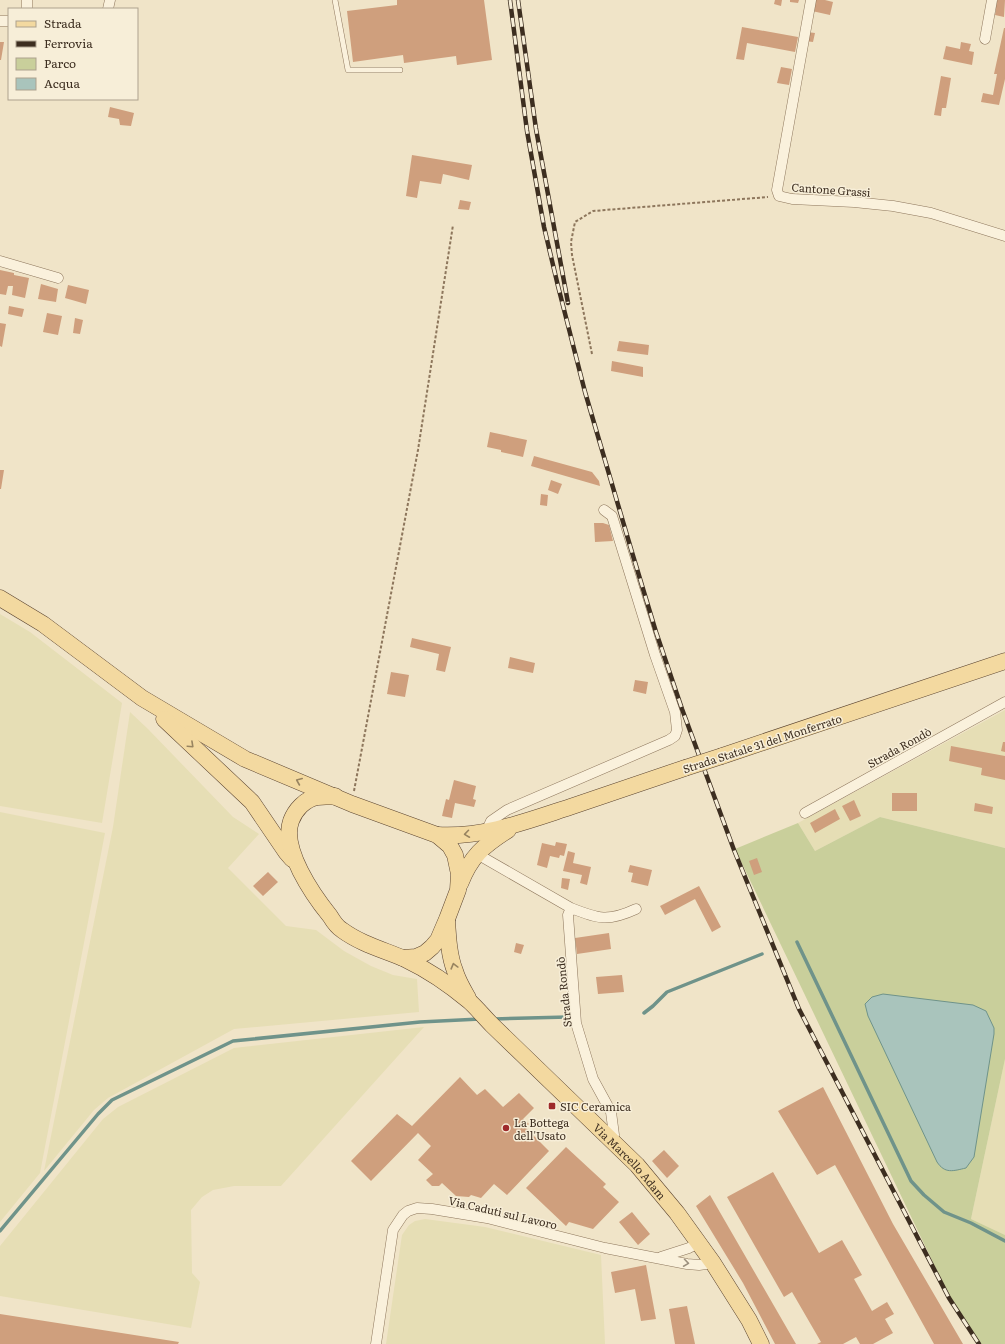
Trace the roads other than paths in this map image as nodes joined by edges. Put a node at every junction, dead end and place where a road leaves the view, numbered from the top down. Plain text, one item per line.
1 (335, 0) edge
2 (811, 0) edge
3 (992, 0) edge
4 (985, 39) dead end
5 (400, 70) dead end
6 (1005, 236) edge
7 (0, 261) edge
8 (58, 278) dead end
9 (604, 510) dead end
10 (0, 598) edge
11 (1005, 661) edge
12 (142, 698) junction
13 (1005, 702) edge
14 (335, 796) junction
15 (805, 813) dead end
16 (519, 824) junction
17 (485, 831) junction
18 (437, 835) junction
19 (480, 851) junction
20 (297, 864) junction
21 (458, 890) junction
22 (571, 908) junction
23 (636, 909) dead end
24 (447, 919) junction
25 (404, 958) junction
26 (473, 1006) junction
27 (611, 1140) junction
28 (698, 1243) junction
29 (659, 1258) junction
30 (713, 1263) junction
31 (376, 1344) edge
32 (761, 1344) edge

1 - 5 lane
2 - 6 street, Cantone Grassi
3 - 4 street
7 - 8 street
9 - 17 street
10 - 12 main road
11 - 16 main road, Strada Statale 31 del Monferrato, bridge
14 -> 12 main road
12 -> 20 main road
13 - 15 street, Strada Rondò
14 - 18 main road
14 - 20 main road
16 - 17 main road, Strada Statale 31 del Monferrato
16 - 19 main road, Strada Statale 31 del Monferrato
17 -> 18 main road, Strada Statale 31 del Monferrato
17 - 19 street
18 - 21 main road
19 - 21 main road, Strada Statale 31 del Monferrato
19 - 22 street
20 - 25 main road, Via Marcello Adam
21 - 24 main road, Strada Statale 31 del Monferrato
22 - 23 street
22 - 27 street, Strada Rondò
24 - 25 main road, Strada Statale 31 del Monferrato
26 -> 24 main road, Via Marcello Adam
25 - 26 main road, Via Marcello Adam
26 - 27 main road, Via Marcello Adam
27 - 28 main road, Via Marcello Adam
28 - 29 street, Via Caduti sul Lavoro
28 - 30 main road, Via Marcello Adam
29 -> 30 street, Via Caduti sul Lavoro
29 - 31 street, Via Caduti sul Lavoro
30 - 32 main road, Via Marcello Adam

